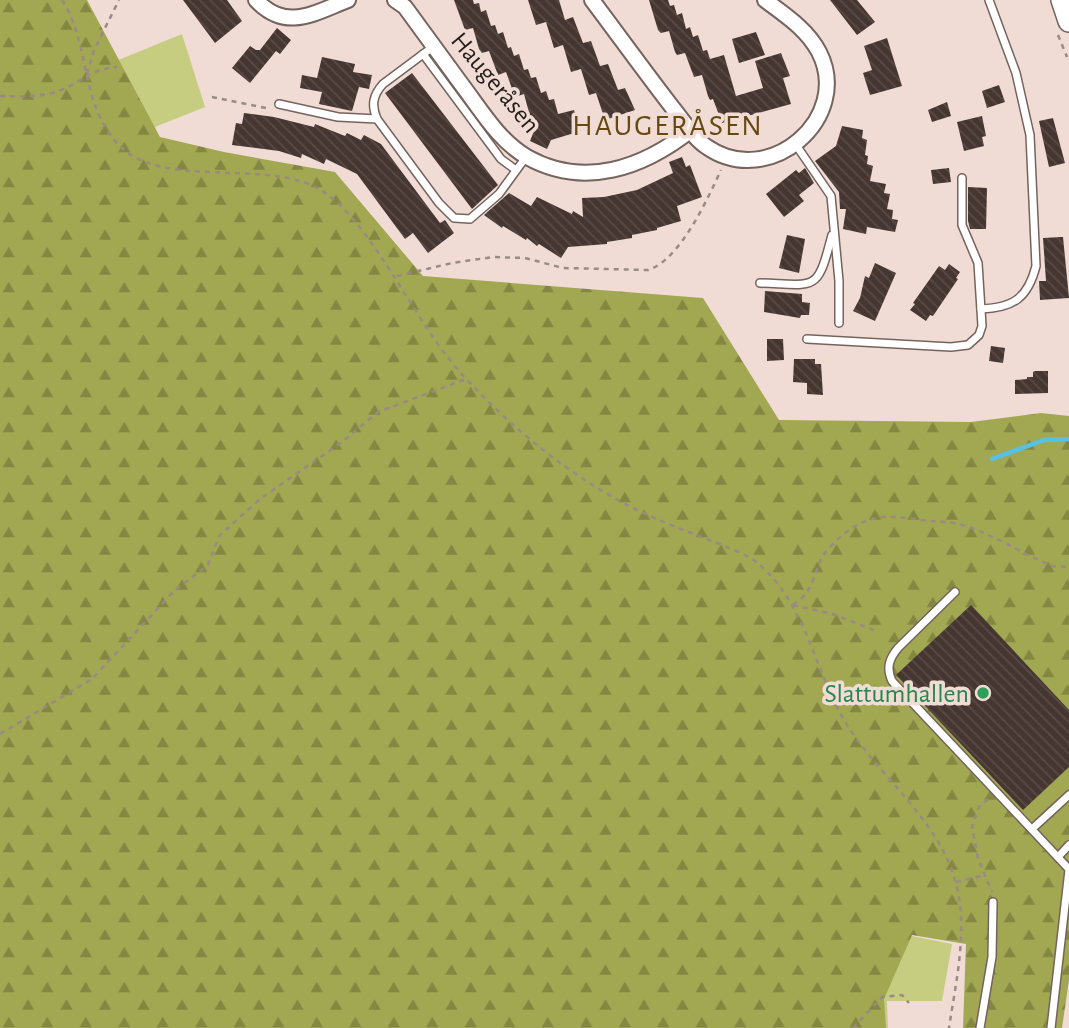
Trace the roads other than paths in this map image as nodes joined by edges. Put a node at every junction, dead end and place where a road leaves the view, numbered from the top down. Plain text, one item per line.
1 (256, 0) edge
2 (348, 0) edge
3 (395, 0) edge
4 (592, 0) edge
5 (765, 0) edge
6 (989, 0) edge
7 (1062, 0) edge
8 (1069, 21) edge
9 (428, 50) junction
10 (279, 104) road end
11 (377, 119) junction
12 (691, 130) junction
13 (796, 145) junction
14 (526, 156) junction
15 (516, 170) junction
16 (962, 178) dead end
17 (833, 230) junction
18 (760, 283) dead end
19 (981, 309) junction
20 (839, 323) dead end
21 (807, 339) dead end
22 (955, 592) dead end
23 (1069, 795) edge
24 (1032, 829) junction
25 (1069, 845) edge
26 (1058, 857) junction
27 (1069, 870) edge
28 (993, 902) road end
29 (980, 1028) edge
30 (1051, 1028) edge

1 - 2 street
3 - 9 street, Haugeråsen
4 - 12 street
5 - 13 street
6 - 19 lane
7 - 8 main road
9 - 11 lane
9 - 14 street, Haugeråsen
9 - 15 lane
10 - 11 lane
11 - 15 lane
12 - 13 street
12 - 14 street, Haugeråsen
13 - 17 lane
14 - 15 lane
16 - 19 lane
17 - 18 lane
17 - 20 lane
19 - 21 lane
22 - 24 lane
23 - 24 lane
24 - 26 lane
25 - 26 lane
26 - 27 lane
27 - 30 lane
28 - 29 lane

